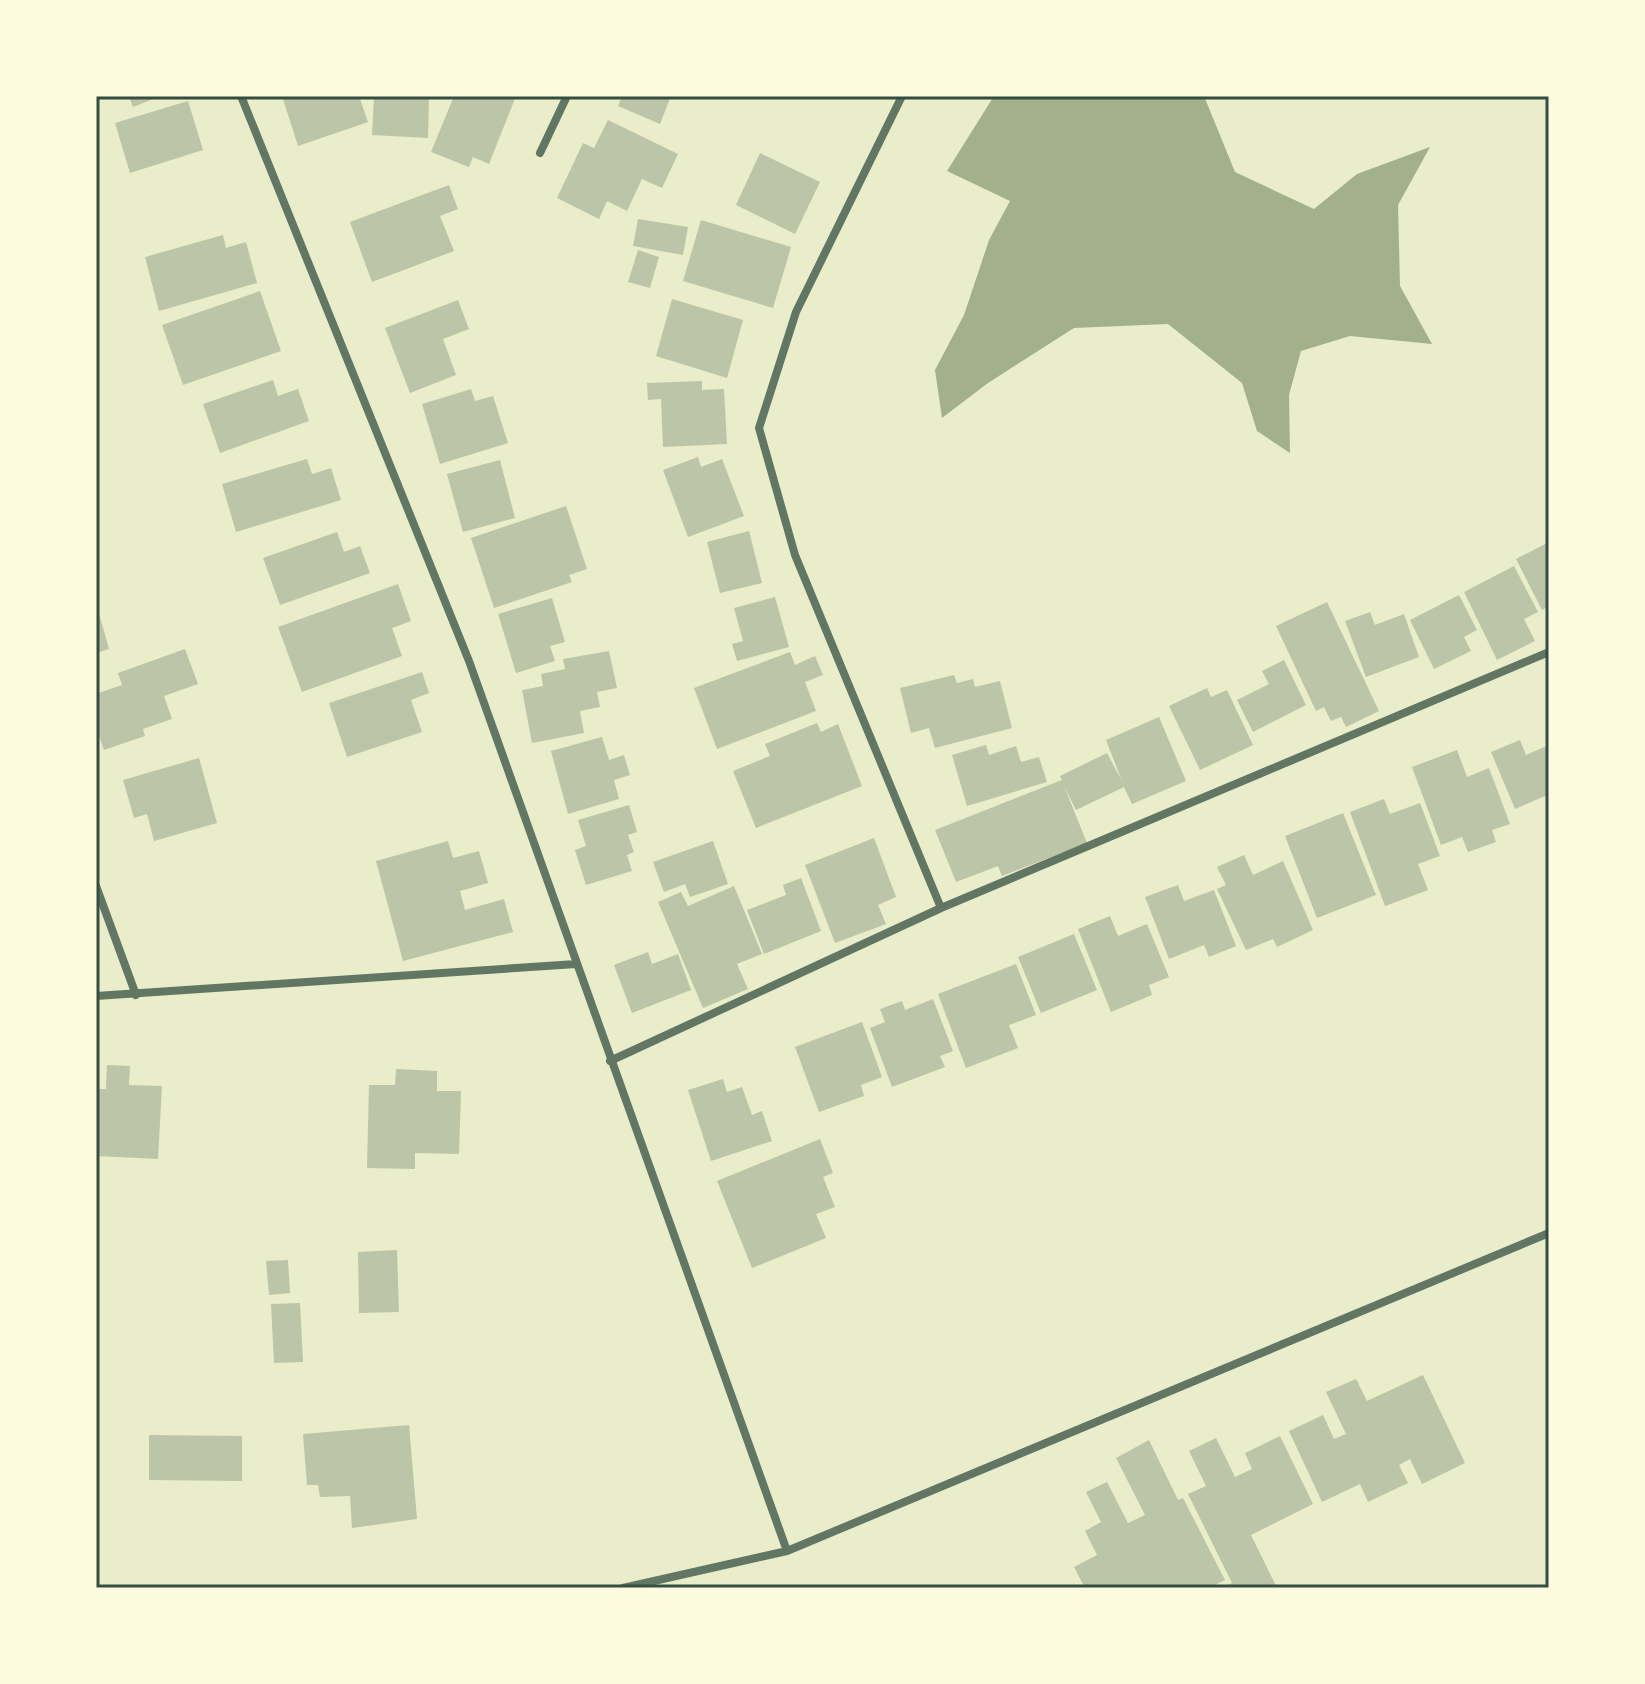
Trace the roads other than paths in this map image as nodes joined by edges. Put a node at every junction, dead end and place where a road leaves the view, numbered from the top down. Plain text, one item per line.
1 (241, 96) edge
2 (567, 96) edge
3 (902, 96) edge
4 (540, 153) dead end
5 (1549, 652) edge
6 (96, 886) edge
7 (941, 908) junction
8 (576, 964) junction
9 (136, 995) junction
10 (96, 996) edge
11 (610, 1061) junction
12 (1549, 1233) edge
13 (787, 1551) junction
14 (623, 1588) edge

1 - 8 street
2 - 4 street
3 - 7 street
5 - 7 street
6 - 9 street
7 - 11 street
8 - 9 street
8 - 11 street
9 - 10 street
11 - 13 street
12 - 13 street
13 - 14 street

